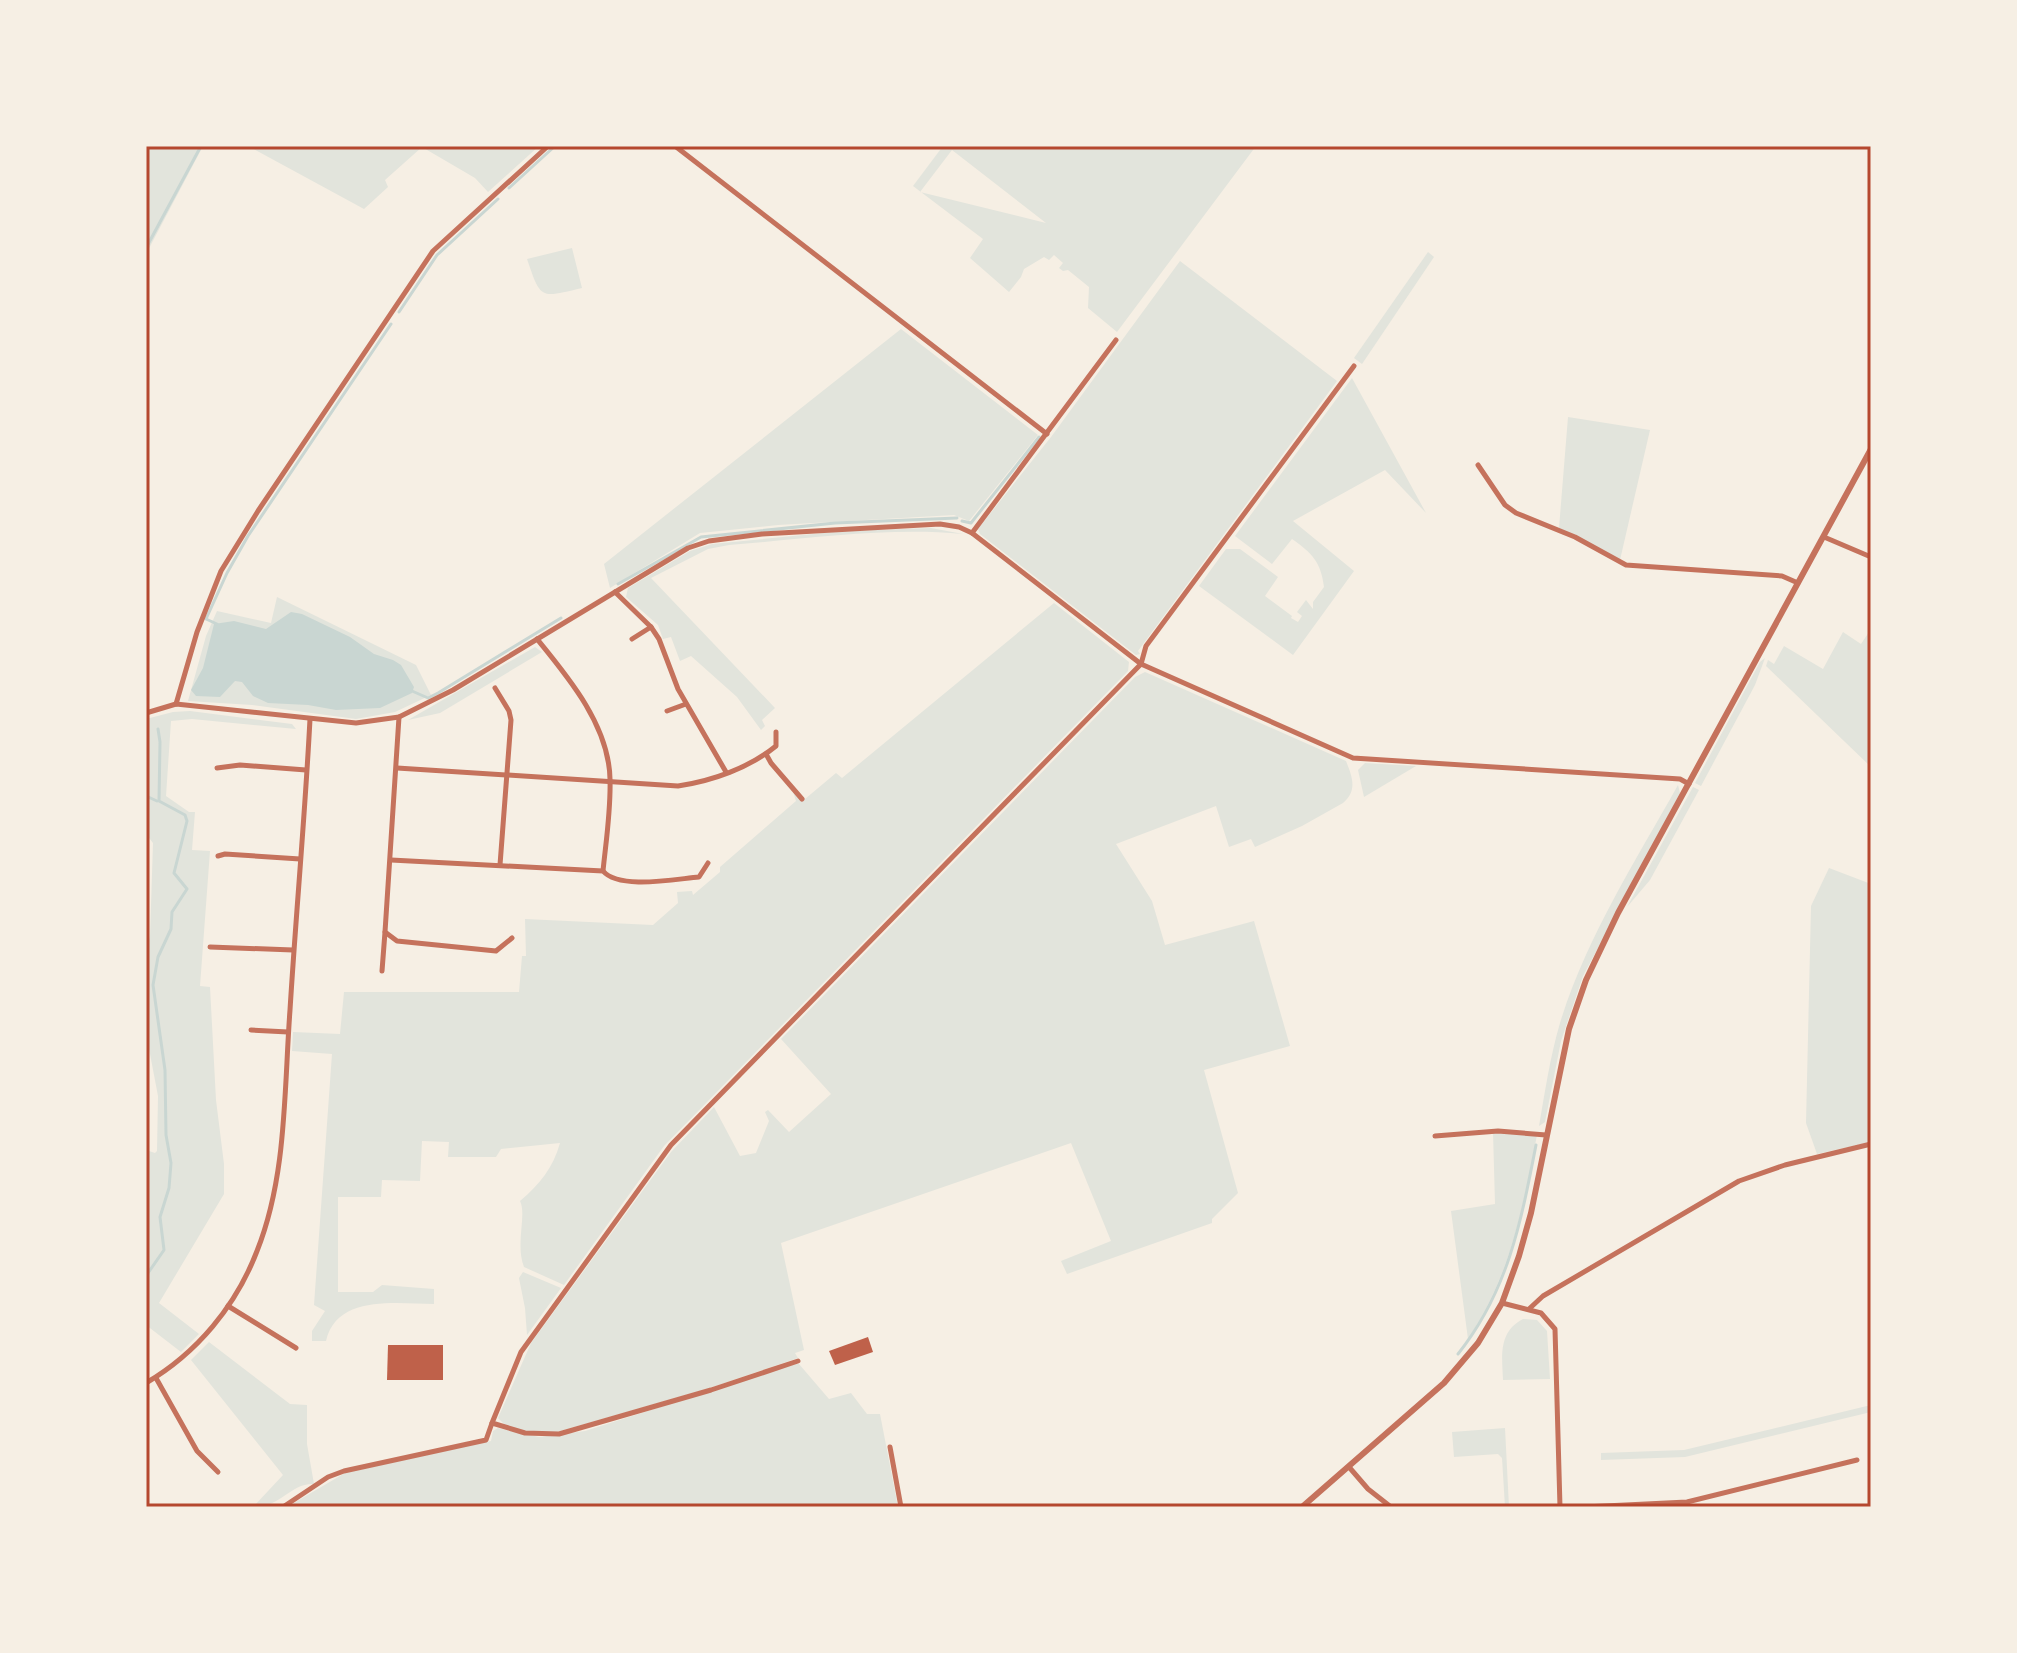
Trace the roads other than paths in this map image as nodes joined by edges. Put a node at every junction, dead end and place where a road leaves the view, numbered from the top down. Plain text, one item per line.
1 (548, 146) edge
2 (675, 146) edge
3 (1116, 340) dead end
4 (1354, 366) dead end
5 (1047, 434) junction
6 (1871, 449) edge
7 (1478, 465) dead end
8 (972, 533) junction
9 (1824, 537) junction
10 (1871, 557) edge
11 (1799, 584) junction
12 (615, 592) junction
13 (651, 627) junction
14 (537, 639) junction
15 (632, 639) dead end
16 (1141, 664) junction
17 (495, 688) dead end
18 (176, 704) junction
19 (686, 704) junction
20 (667, 711) dead end
21 (146, 713) edge
22 (399, 717) junction
23 (310, 719) junction
24 (776, 732) dead end
25 (766, 754) junction
26 (217, 768) dead end
27 (397, 768) junction
28 (306, 770) junction
29 (726, 772) junction
30 (507, 775) junction
31 (610, 783) junction
32 (1690, 784) junction
33 (802, 799) dead end
34 (218, 856) dead end
35 (300, 859) junction
36 (391, 860) junction
37 (708, 863) dead end
38 (500, 865) junction
39 (603, 871) junction
40 (385, 932) junction
41 (512, 938) dead end
42 (210, 947) dead end
43 (293, 950) junction
44 (382, 971) dead end
45 (251, 1030) dead end
46 (288, 1032) junction
47 (1546, 1135) junction
48 (1435, 1136) dead end
49 (1871, 1144) edge
50 (1502, 1303) junction
51 (228, 1306) junction
52 (1529, 1309) junction
53 (296, 1348) dead end
54 (798, 1361) dead end
55 (156, 1378) junction
56 (146, 1383) edge
57 (492, 1423) junction
58 (890, 1447) dead end
59 (1857, 1460) dead end
60 (1349, 1467) junction
61 (218, 1472) dead end
62 (283, 1507) edge
63 (901, 1507) edge
64 (1302, 1507) edge
65 (1391, 1507) edge
66 (1560, 1507) edge
67 (1584, 1507) edge

1 - 18 street
2 - 5 street
3 - 5 street
4 - 16 street
5 - 8 street
6 - 9 street
7 - 11 street
8 - 12 street
8 - 16 street
9 - 10 street
9 - 11 street
11 - 32 street
12 - 13 street
12 - 14 street
13 - 15 street
13 - 19 street
14 - 22 street
14 - 31 street
16 - 32 street
16 - 57 street
17 - 30 street
18 - 21 street
18 - 23 street
19 - 20 street
19 - 29 street
22 - 23 street
22 - 27 street
23 - 28 street
24 - 25 street
25 - 29 street
25 - 33 street
26 - 28 street
27 - 30 street
27 - 36 street
28 - 35 street
29 - 31 street
30 - 31 street
30 - 38 street
31 - 39 street
32 - 47 street
34 - 35 street
35 - 43 street
36 - 38 street
36 - 40 street
37 - 39 street
38 - 39 street
40 - 41 street
40 - 44 street
42 - 43 street
43 - 46 street
45 - 46 street
46 - 51 street
47 - 48 street
47 - 50 street
49 - 52 street
50 - 52 street
50 - 60 street
51 - 53 street
51 - 55 street
52 - 66 street
54 - 57 street
55 - 56 street
55 - 61 street
57 - 62 street
58 - 63 street
59 - 67 street
60 - 64 street
60 - 65 street

